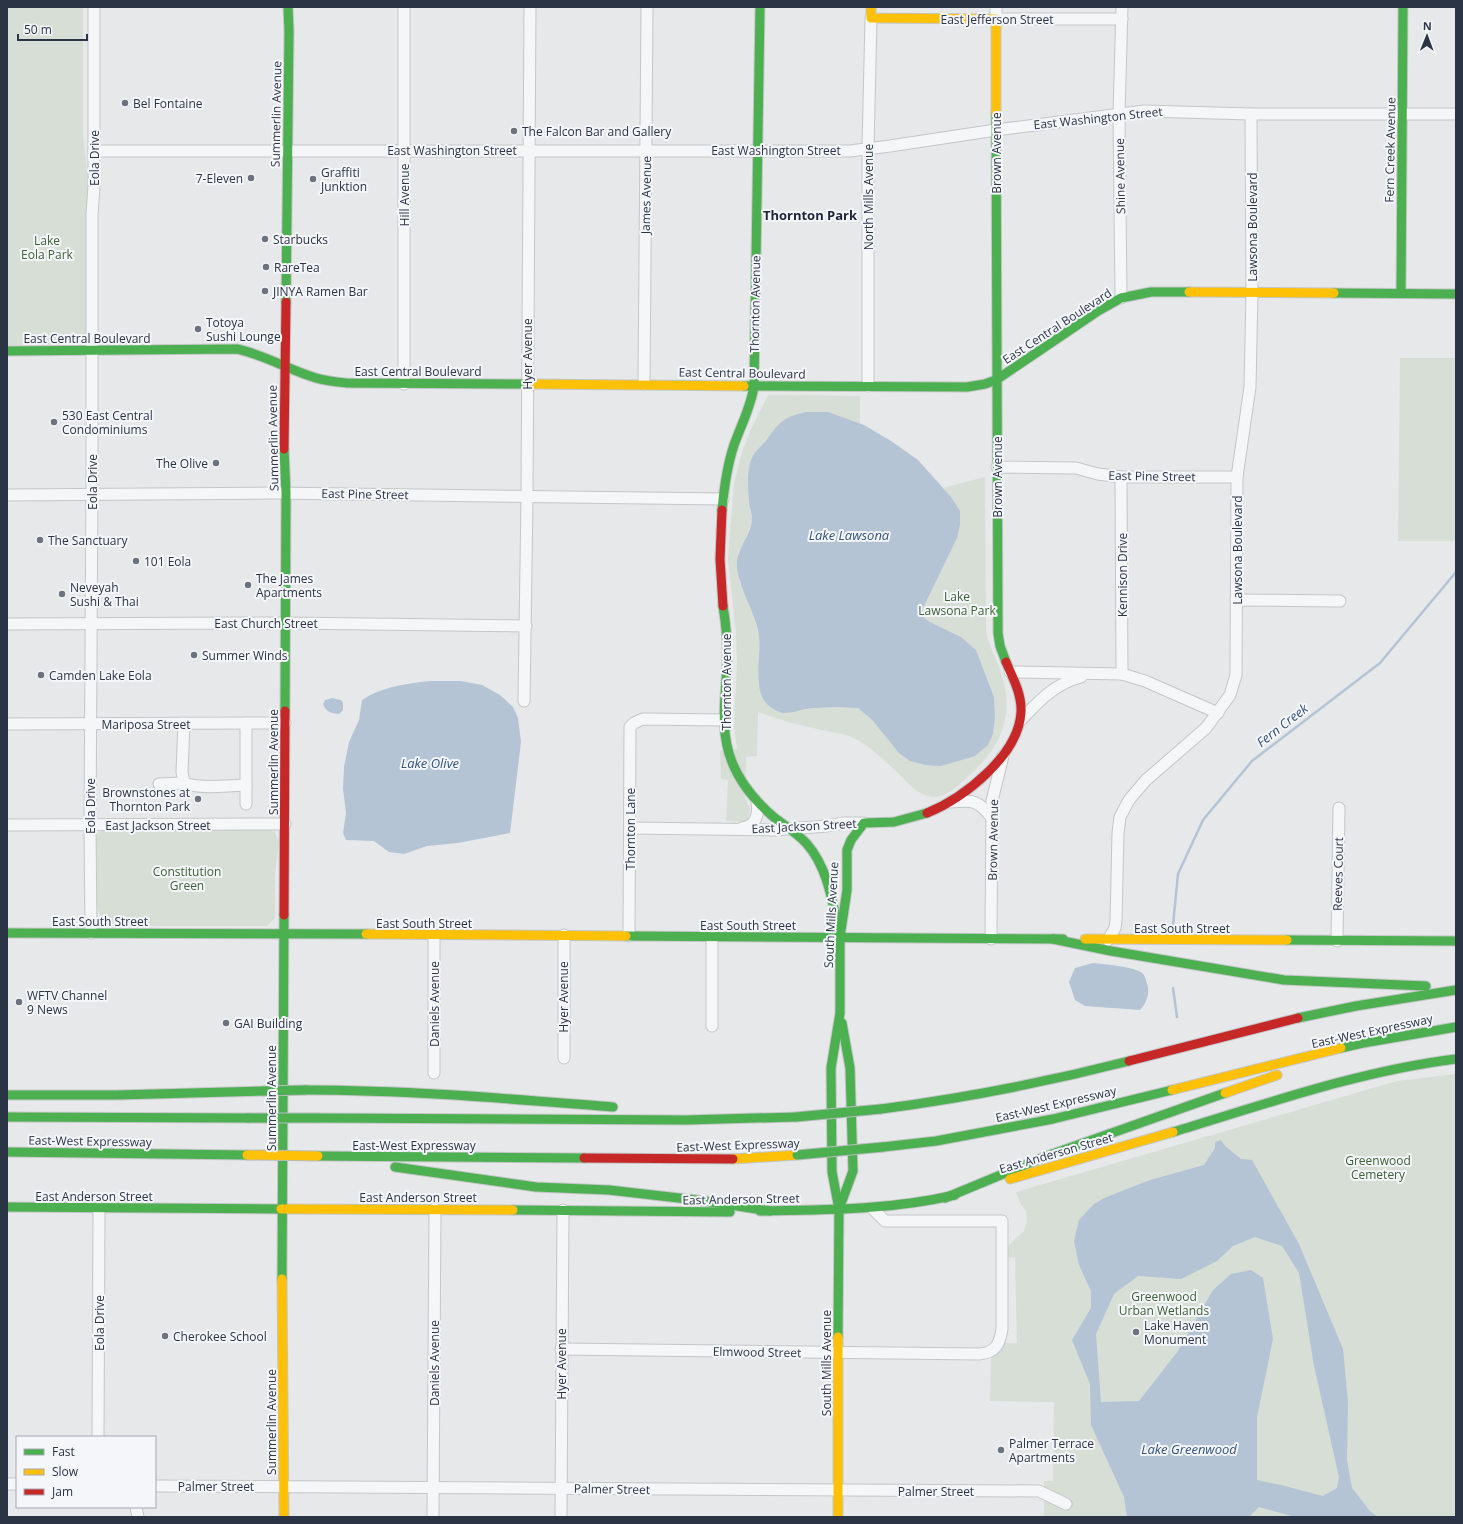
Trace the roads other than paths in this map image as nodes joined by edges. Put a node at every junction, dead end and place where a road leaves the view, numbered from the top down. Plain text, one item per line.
1 (94, 7) edge
2 (288, 7) edge
3 (404, 7) edge
4 (530, 7) edge
5 (647, 7) edge
6 (760, 7) edge
7 (996, 7) edge
8 (1122, 7) edge
9 (1404, 7) edge
10 (871, 12) edge
11 (996, 19) junction
12 (1122, 19) junction
13 (1119, 114) junction
14 (1251, 114) junction
15 (1402, 114) junction
16 (1456, 114) edge
17 (996, 130) junction
18 (868, 148) junction
19 (288, 150) junction
20 (404, 150) junction
21 (757, 150) junction
22 (94, 151) junction
23 (529, 151) junction
24 (647, 151) junction
25 (1252, 293) junction
26 (1401, 293) junction
27 (1456, 294) edge
28 (1121, 298) junction
29 (92, 350) junction
30 (7, 351) edge
31 (284, 365) junction
32 (996, 380) junction
33 (404, 384) junction
34 (527, 384) junction
35 (644, 384) junction
36 (754, 386) junction
37 (868, 386) junction
38 (997, 467) junction
39 (1121, 476) junction
40 (1237, 477) junction
41 (286, 493) junction
42 (7, 495) edge
43 (92, 495) junction
44 (527, 497) junction
45 (723, 499) junction
46 (1236, 600) junction
47 (1340, 601) dead end
48 (285, 623) junction
49 (7, 624) edge
50 (90, 624) junction
51 (526, 626) junction
52 (1010, 672) junction
53 (1092, 674) junction
54 (1122, 674) junction
55 (524, 701) dead end
56 (1218, 713) junction
57 (724, 720) junction
58 (1020, 720) junction
59 (246, 723) junction
60 (285, 723) junction
61 (7, 724) edge
62 (90, 724) junction
63 (184, 724) junction
64 (1004, 755) junction
65 (184, 783) junction
66 (158, 784) dead end
67 (246, 785) junction
68 (757, 802) junction
69 (951, 802) junction
70 (246, 804) dead end
71 (1339, 808) dead end
72 (992, 818) junction
73 (864, 823) junction
74 (285, 824) junction
75 (7, 825) edge
76 (90, 825) junction
77 (630, 828) junction
78 (789, 828) junction
79 (735, 829) junction
80 (7, 933) edge
81 (91, 933) junction
82 (284, 934) junction
83 (434, 935) junction
84 (564, 936) junction
85 (629, 936) junction
86 (712, 936) junction
87 (840, 937) junction
88 (991, 938) junction
89 (1053, 939) junction
90 (1108, 940) junction
91 (1337, 941) junction
92 (1456, 941) edge
93 (1456, 987) edge
94 (1456, 990) edge
95 (840, 1012) junction
96 (712, 1026) dead end
97 (1456, 1027) edge
98 (1364, 1042) junction
99 (564, 1058) dead end
100 (1456, 1059) edge
101 (434, 1073) dead end
102 (7, 1095) edge
103 (7, 1117) edge
104 (686, 1120) junction
105 (7, 1152) edge
106 (318, 1156) junction
107 (945, 1198) junction
108 (7, 1207) edge
109 (99, 1208) junction
110 (435, 1209) junction
111 (839, 1209) junction
112 (873, 1209) junction
113 (282, 1210) junction
114 (563, 1210) junction
115 (770, 1211) junction
116 (561, 1350) junction
117 (838, 1353) junction
118 (98, 1436) edge
119 (156, 1486) edge
120 (433, 1486) junction
121 (284, 1487) junction
122 (561, 1488) junction
123 (838, 1491) junction
124 (1066, 1504) dead end
125 (284, 1517) edge
126 (433, 1517) edge
127 (561, 1517) edge
128 (838, 1517) edge

1 - 22 street, Eola Drive
2 - 19 main road, Summerlin Avenue
3 - 20 street, Hill Avenue
4 - 23 street, Hyer Avenue
5 - 24 street, James Avenue
6 - 21 main road, Thornton Avenue
7 - 11 street, Brown Avenue
8 - 12 street, Shine Avenue
9 - 15 main road, Fern Creek Avenue
10 - 11 main road, East Jefferson Street
10 - 18 street, North Mills Avenue
11 - 12 street, East Jefferson Street
11 - 17 main road, Brown Avenue
12 - 13 street, Shine Avenue
13 - 14 street, East Washington Street
13 - 17 street, East Washington Street
13 - 28 street, Shine Avenue
14 - 15 street, East Washington Street
14 - 25 street, Lawsona Boulevard
15 - 16 street, East Washington Street
15 - 26 main road, Fern Creek Avenue
17 - 18 street, East Washington Street
17 - 32 main road, Brown Avenue
18 - 21 street, East Washington Street
18 - 37 street, North Mills Avenue
19 - 20 street, East Washington Street
19 - 22 street, East Washington Street
19 - 31 main road, Summerlin Avenue
20 - 23 street, East Washington Street
20 - 33 street, Hill Avenue
21 - 24 street, East Washington Street
21 - 36 main road, Thornton Avenue
22 - 29 street, Eola Drive
23 - 24 street, East Washington Street
23 - 34 street, Hyer Avenue
24 - 35 street, James Avenue
25 - 26 main road, East Central Boulevard
25 - 28 main road, East Central Boulevard
25 - 40 street, Lawsona Boulevard
26 - 27 main road, East Central Boulevard
28 - 32 main road, East Central Boulevard
29 - 30 main road, East Central Boulevard
29 - 31 main road, East Central Boulevard
29 - 43 street, Eola Drive
31 - 33 main road, East Central Boulevard
31 - 41 main road, Summerlin Avenue
32 - 37 main road, East Central Boulevard
32 - 38 main road, Brown Avenue
33 - 34 main road, East Central Boulevard
34 - 35 main road, East Central Boulevard
34 - 44 street, Hyer Avenue
35 - 36 main road, East Central Boulevard
36 - 37 main road, East Central Boulevard
36 - 45 main road, Thornton Avenue
38 - 39 street, East Pine Street
38 - 52 main road, Brown Avenue
39 - 40 street, East Pine Street
39 - 54 street, Kennison Drive
40 - 46 street, Lawsona Boulevard
41 - 43 street, East Pine Street
41 - 44 street, East Pine Street
41 - 48 main road, Summerlin Avenue
42 - 43 street, East Pine Street
43 - 50 street, Eola Drive
44 - 45 street, East Pine Street
44 - 51 street, Hyer Avenue
45 - 57 main road, Thornton Avenue
46 - 47 street
46 - 56 street, Lawsona Boulevard
48 - 50 street, East Church Street
48 - 51 street, East Church Street
48 - 60 main road, Summerlin Avenue
49 - 50 street, East Church Street
50 - 62 street, Eola Drive
51 - 55 street, Hyer Avenue
52 - 53 street
52 - 58 main road, Brown Avenue
53 - 54 street
53 - 58 street
54 - 56 street
56 - 90 street, Lawsona Boulevard
57 - 68 main road, Thornton Avenue
57 - 77 street, Thornton Lane
58 - 64 main road, Brown Avenue
59 - 60 street, Mariposa Street
59 - 63 street, Mariposa Street
59 - 67 street
60 - 74 main road, Summerlin Avenue
61 - 62 street, Mariposa Street
62 - 63 street, Mariposa Street
62 - 76 street, Eola Drive
63 - 65 street
64 - 69 main road, East Jackson Street
64 - 72 street, Brown Avenue
65 - 66 street
65 - 67 street
67 - 70 street
68 - 78 main road, Thornton Avenue
68 - 79 street
69 - 72 street, East Jackson Street
69 - 73 main road, East Jackson Street
71 - 91 street, Reeves Court
72 - 88 street, Brown Avenue
73 - 78 street, East Jackson Street
73 - 87 main road, South Mills Avenue
74 - 76 street, East Jackson Street
74 - 82 main road, Summerlin Avenue
75 - 76 street, East Jackson Street
76 - 81 street, Eola Drive
77 - 79 street, East Jackson Street
77 - 85 street, Thornton Lane
78 - 79 street, East Jackson Street
78 - 87 main road, Thornton Avenue
80 - 81 main road, East South Street
81 - 82 main road, East South Street
82 - 83 main road, East South Street
82 - 113 main road, Summerlin Avenue
83 - 84 main road, East South Street
83 - 101 street, Daniels Avenue
84 - 85 main road, East South Street
84 - 99 street, Hyer Avenue
85 - 86 main road, East South Street
86 - 87 main road, East South Street
86 - 96 street
87 - 88 main road, East South Street
87 - 95 main road, South Mills Avenue
88 - 89 main road, East South Street
89 - 90 main road, East South Street
89 - 93 main road
90 - 91 main road, East South Street
91 - 92 main road, East South Street
94 - 104 main road, East-West Expressway, bridge
95 - 111 main road, South Mills Avenue
95 - 111 main road, South Mills Avenue
97 - 98 main road, East-West Expressway
98 - 106 main road, East-West Expressway, bridge
98 - 107 main road
100 - 107 main road, East Anderson Street
102 - 104 main road, bridge
103 - 104 main road, East-West Expressway, bridge
105 - 106 main road, East-West Expressway, bridge
106 - 115 main road
107 - 112 main road, East Anderson Street
108 - 109 main road, East Anderson Street
109 - 113 main road, East Anderson Street
109 - 118 street, Eola Drive
110 - 113 main road, East Anderson Street
110 - 114 main road, East Anderson Street
110 - 120 street, Daniels Avenue
111 - 112 main road, East Anderson Street
111 - 115 main road, East Anderson Street
111 - 117 main road, South Mills Avenue
112 - 117 street, Elmwood Street
113 - 121 main road, Summerlin Avenue
114 - 115 main road, East Anderson Street
114 - 116 street, Hyer Avenue
116 - 117 street, Elmwood Street
116 - 122 street, Hyer Avenue
117 - 123 main road, South Mills Avenue
119 - 121 street, Palmer Street
120 - 121 street, Palmer Street
120 - 122 street, Palmer Street
120 - 126 street, Daniels Avenue
121 - 125 main road, Summerlin Avenue
122 - 123 street, Palmer Street
122 - 127 street, Hyer Avenue
123 - 124 street, Palmer Street
123 - 128 main road, South Mills Avenue

